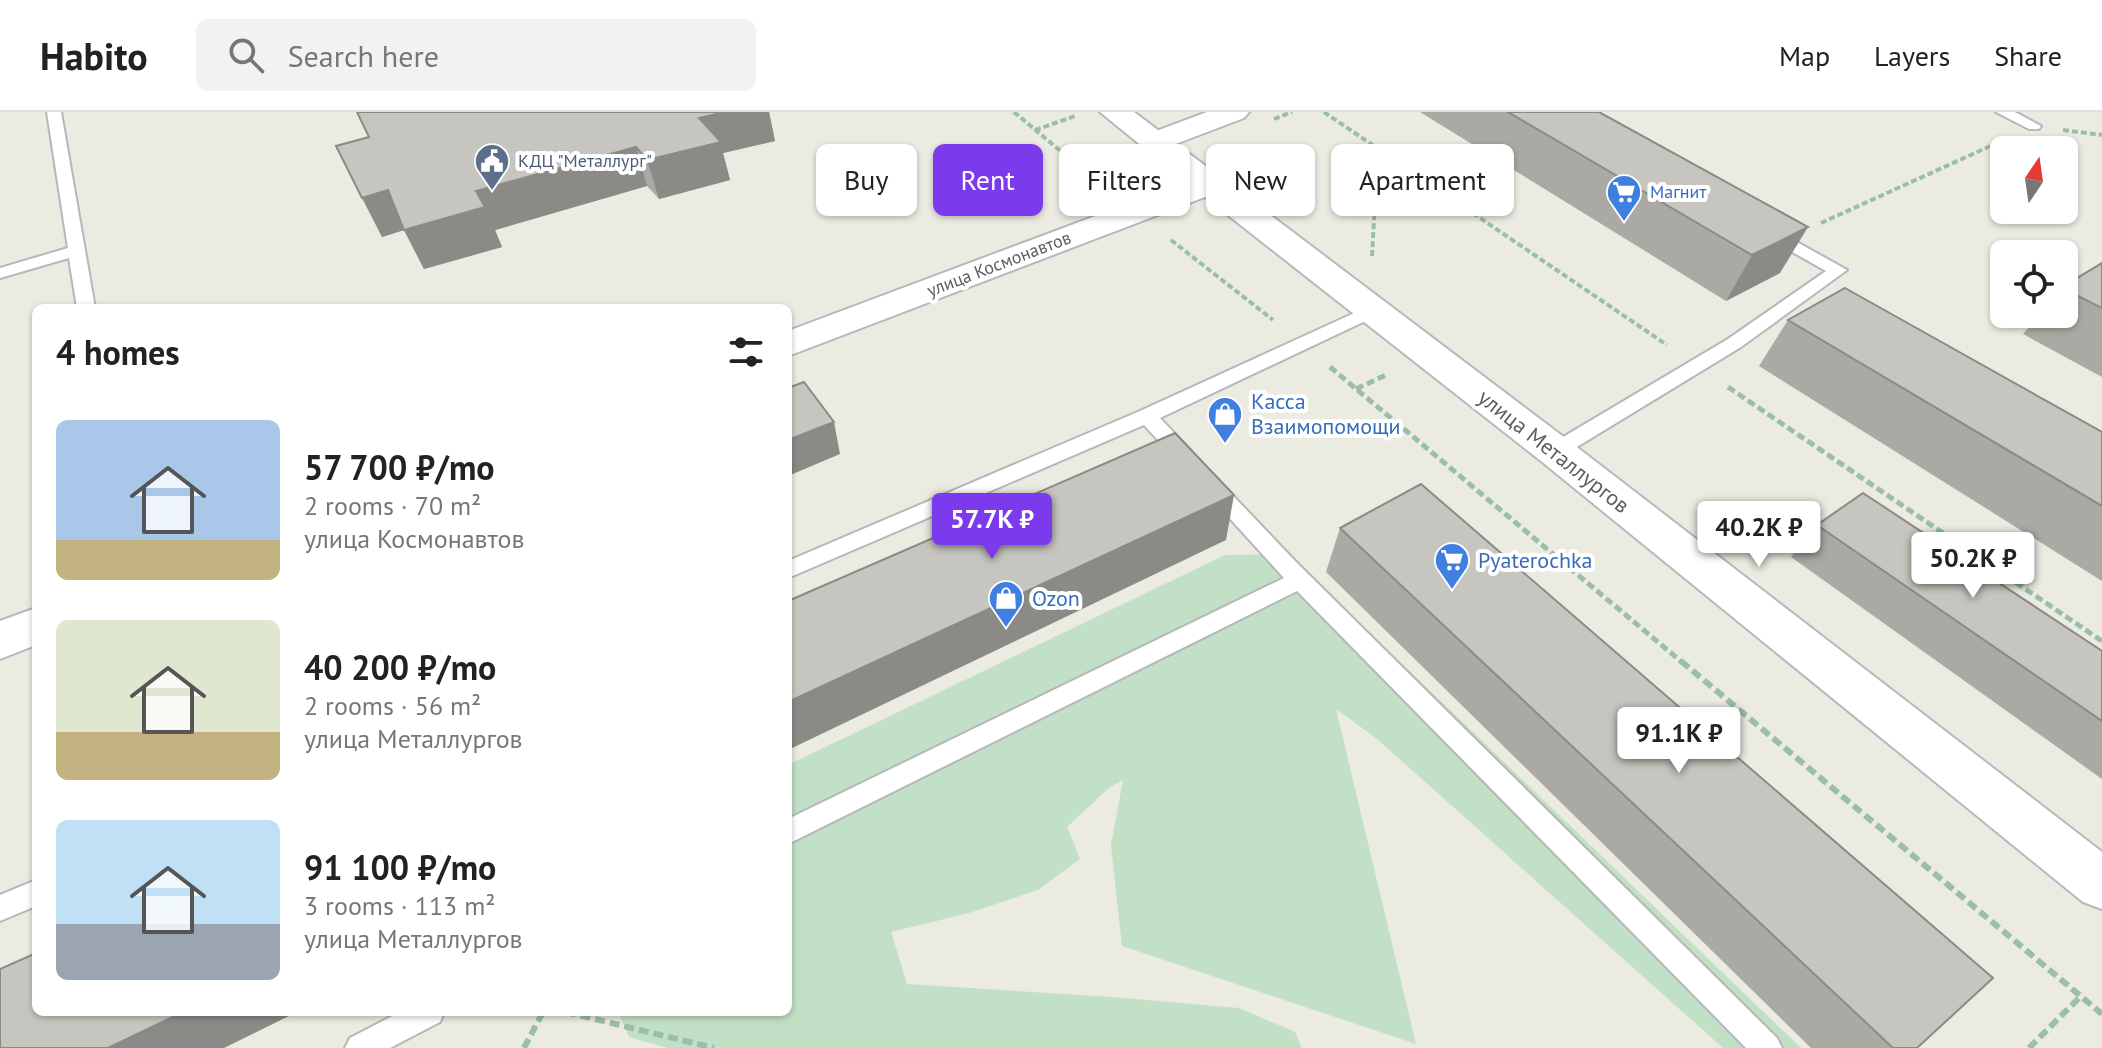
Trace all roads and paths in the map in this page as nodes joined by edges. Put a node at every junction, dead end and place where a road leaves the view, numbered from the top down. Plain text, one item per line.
1 (54, 112) edge
2 (1014, 112) edge
3 (1088, 112) edge
4 (1115, 112) edge
5 (1234, 112) edge
6 (2003, 112) edge
7 (2034, 126) junction
8 (1034, 130) junction
9 (2102, 135) edge
10 (1154, 142) junction
11 (1059, 150) edge
12 (1206, 182) edge
13 (1124, 216) edge
14 (1140, 216) edge
15 (1250, 216) edge
16 (1757, 225) edge
17 (1784, 240) junction
18 (77, 251) junction
19 (0, 273) edge
20 (85, 304) edge
21 (1372, 311) junction
22 (792, 342) edge
23 (1303, 344) junction
24 (1147, 416) junction
25 (1555, 451) junction
26 (792, 568) edge
27 (1301, 579) junction
28 (32, 628) edge
29 (0, 640) edge
30 (792, 830) edge
31 (2102, 884) edge
32 (32, 895) edge
33 (0, 908) edge
34 (2081, 996) junction
35 (2102, 1014) edge
36 (422, 1016) edge
37 (541, 1016) edge
38 (582, 1016) edge
39 (360, 1048) edge
40 (524, 1048) edge
41 (714, 1048) edge
42 (1767, 1048) edge
43 (2029, 1048) edge

1 - 18 lane
2 - 8 path
3 - 8 path
4 - 10 main road, улица Металлургов
5 - 10 main road
6 - 7 lane
7 - 9 path
7 - 17 path
8 - 11 path
10 - 12 main road, улица Металлургов
13 - 22 main road, улица Космонавтов
14 - 23 path
15 - 21 main road, улица Металлургов
16 - 17 lane
17 - 25 lane
18 - 19 lane
18 - 20 lane
21 - 23 lane
21 - 25 main road, улица Металлургов
23 - 24 lane
23 - 34 path
24 - 26 lane
24 - 27 lane
25 - 31 main road, улица Металлургов
27 - 30 lane
27 - 42 lane
28 - 29 main road
32 - 33 lane
34 - 35 path
34 - 43 path
36 - 39 lane
37 - 40 path
38 - 41 path

